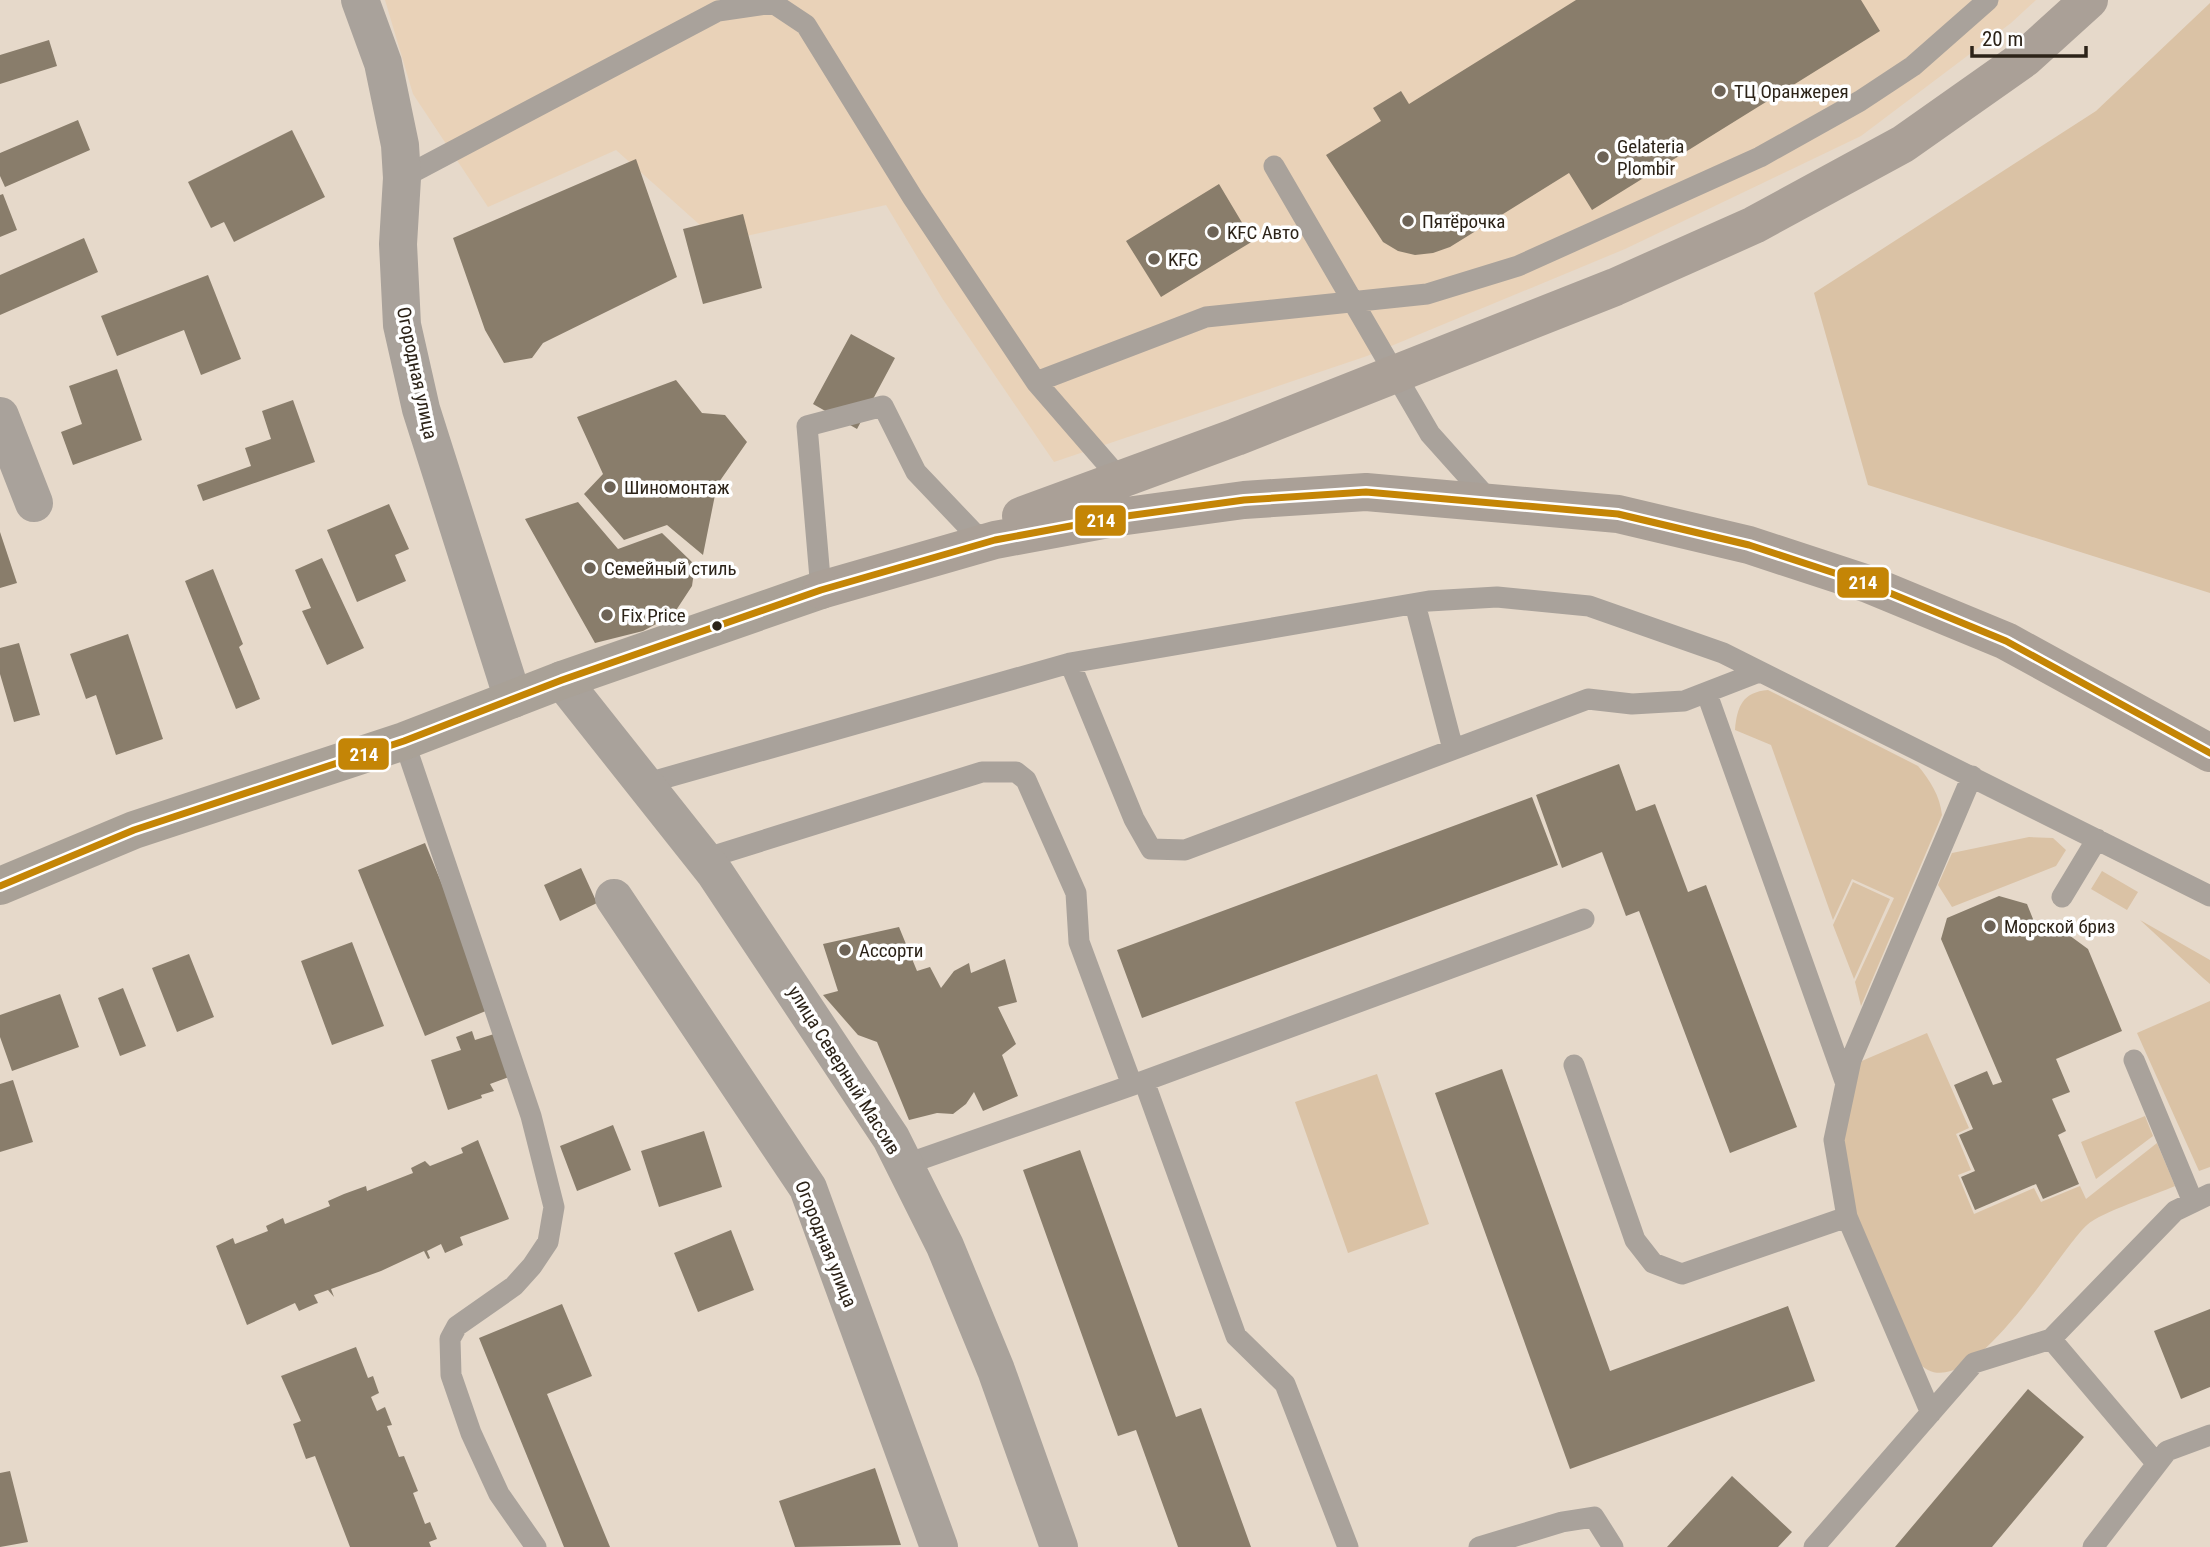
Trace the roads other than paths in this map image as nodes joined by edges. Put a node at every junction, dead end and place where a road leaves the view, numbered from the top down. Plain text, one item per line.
1 (360, 0) edge
2 (1989, 0) edge
3 (2089, 0) edge
4 (717, 6) edge
5 (1273, 166) dead end
6 (402, 178) junction
7 (1354, 303) junction
8 (1395, 374) junction
9 (1036, 382) junction
10 (0, 416) edge
11 (1121, 480) junction
12 (1490, 501) junction
13 (34, 503) dead end
14 (984, 537) junction
15 (821, 590) junction
16 (1415, 604) junction
17 (1070, 663) junction
18 (1759, 672) junction
19 (562, 680) junction
20 (1707, 694) junction
21 (513, 699) junction
22 (404, 741) junction
23 (1453, 749) junction
24 (2210, 753) edge
25 (1972, 776) junction
26 (644, 784) junction
27 (2097, 839) junction
28 (704, 859) junction
29 (0, 886) edge
30 (2062, 897) dead end
31 (2210, 897) edge
32 (614, 898) dead end
33 (1584, 919) dead end
34 (2134, 1060) dead end
35 (1574, 1065) dead end
36 (1138, 1083) junction
37 (1846, 1085) junction
38 (904, 1164) junction
39 (2201, 1198) edge
40 (1847, 1217) junction
41 (2052, 1339) junction
42 (1931, 1413) junction
43 (2210, 1435) edge
44 (2157, 1464) junction
45 (537, 1547) edge
46 (939, 1547) edge
47 (1059, 1547) edge
48 (1348, 1547) edge
49 (1479, 1547) edge
50 (1614, 1547) edge
51 (1814, 1547) edge
52 (2093, 1547) edge

1 - 6 street, Огородная улица
2 - 7 lane
3 - 8 highway
4 - 6 lane
4 - 9 lane
5 - 7 lane
6 - 21 street, Огородная улица
7 - 8 lane
7 - 9 lane
8 - 11 highway
8 - 12 lane
9 - 11 lane
10 - 13 street
11 - 14 highway
12 - 14 highway
12 - 24 highway
14 - 15 highway
14 - 15 lane
15 - 19 main road
16 - 17 lane
16 - 18 lane
16 - 23 lane
17 - 23 lane
17 - 26 lane
18 - 20 lane
18 - 25 lane
19 - 21 main road
19 - 26 street, улица Северный Массив
20 - 23 lane
20 - 37 lane
21 - 22 main road
22 - 29 main road
22 - 45 lane
25 - 27 lane
25 - 37 lane
26 - 28 street, улица Северный Массив
27 - 30 lane
27 - 31 lane
28 - 36 lane
28 - 38 street, улица Северный Массив
32 - 46 street, Огородная улица
33 - 36 lane
34 - 39 lane
35 - 40 lane
36 - 38 lane
36 - 48 lane
37 - 40 lane
38 - 47 street, улица Северный Массив
39 - 41 lane
40 - 42 lane
41 - 42 lane
41 - 44 lane
42 - 51 lane
43 - 44 lane
44 - 52 lane
49 - 50 lane

